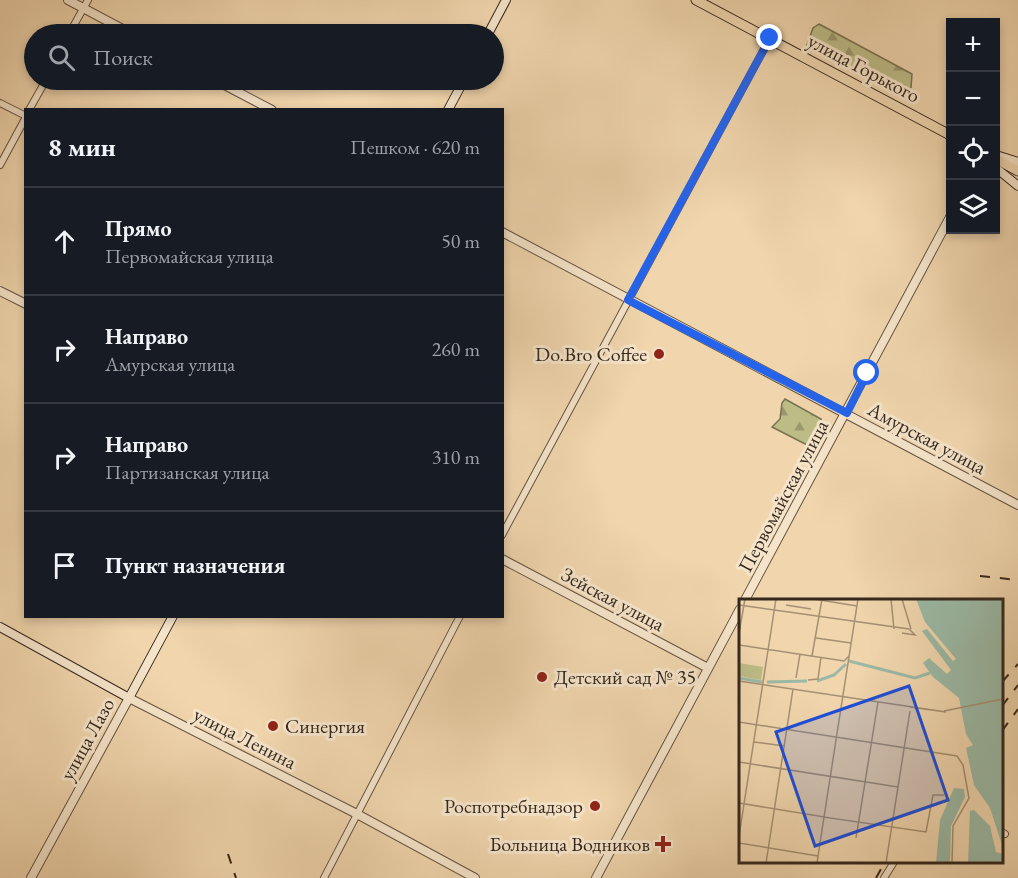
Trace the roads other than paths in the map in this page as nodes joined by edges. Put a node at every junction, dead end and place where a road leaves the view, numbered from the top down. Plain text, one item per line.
1 (68, 0) edge
2 (88, 0) edge
3 (506, 0) edge
4 (696, 0) edge
5 (83, 8) junction
6 (74, 24) edge
7 (113, 24) edge
8 (493, 24) edge
9 (770, 38) junction
10 (40, 90) edge
11 (234, 90) edge
12 (459, 90) edge
13 (0, 103) edge
14 (30, 108) edge
15 (268, 108) edge
16 (449, 108) edge
17 (24, 115) edge
18 (24, 120) edge
19 (946, 132) edge
20 (1000, 158) edge
21 (1000, 160) edge
22 (1018, 162) edge
23 (0, 165) edge
24 (1018, 171) edge
25 (1000, 172) edge
26 (1000, 176) edge
27 (1007, 179) junction
28 (1018, 186) edge
29 (946, 226) edge
30 (504, 233) edge
31 (0, 291) edge
32 (628, 300) junction
33 (24, 303) edge
34 (847, 413) junction
35 (1018, 505) edge
36 (504, 531) edge
37 (504, 560) edge
38 (747, 599) edge
39 (739, 613) edge
40 (172, 618) edge
41 (459, 618) edge
42 (0, 627) edge
43 (708, 668) junction
44 (129, 698) junction
45 (357, 814) junction
46 (893, 863) edge
47 (31, 878) edge
48 (324, 878) edge
49 (475, 878) edge
50 (596, 878) edge
51 (884, 878) edge

1 - 5 street
2 - 5 street
3 - 8 main road
4 - 9 main road, улица Горького
5 - 6 street
5 - 7 street
9 - 19 main road, улица Горького
9 - 32 street
10 - 14 street
11 - 15 street
12 - 16 main road
13 - 17 street
18 - 23 street
20 - 22 main road
21 - 24 main road
25 - 27 main road
26 - 27 street
27 - 28 main road
29 - 34 street, Первомайская улица
30 - 32 street, Амурская улица
31 - 33 street
32 - 34 street, Амурская улица
32 - 36 street
34 - 35 street, Амурская улица
34 - 38 street, Первомайская улица
37 - 43 street, Зейская улица
39 - 43 street
40 - 44 main road, улица Лазо
41 - 45 street
42 - 44 main road, улица Ленина
43 - 50 street
44 - 45 street, улица Ленина
44 - 47 street, улица Лазо
45 - 48 street
45 - 49 street, улица Ленина
46 - 51 street

